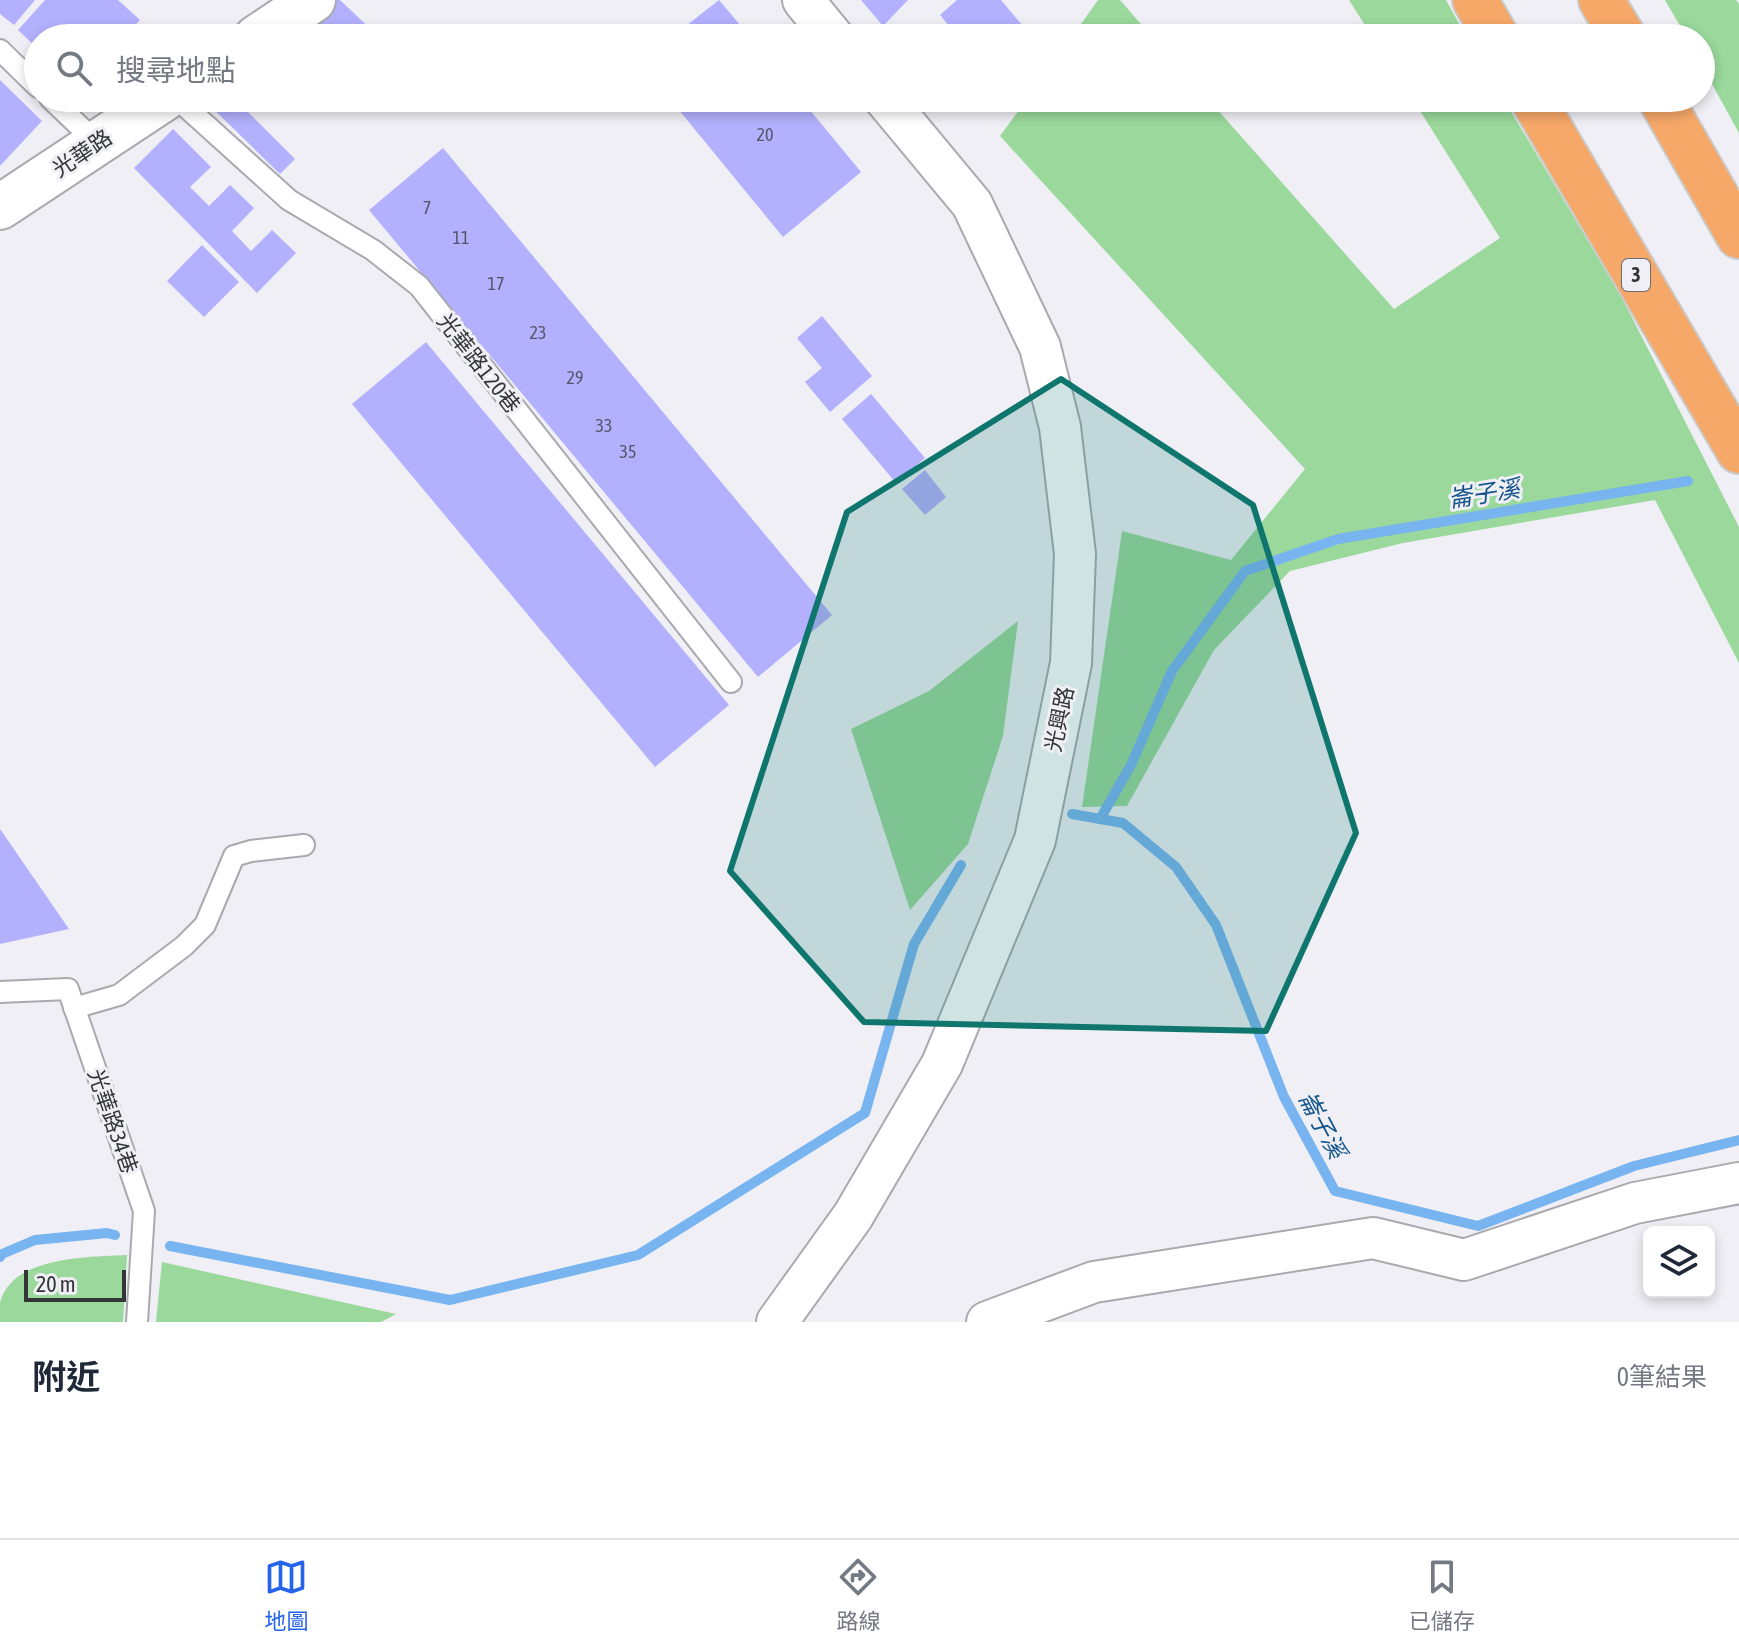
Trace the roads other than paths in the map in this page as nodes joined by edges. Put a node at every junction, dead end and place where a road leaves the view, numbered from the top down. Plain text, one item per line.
1 (313, 0) edge
2 (803, 0) edge
3 (1475, 0) edge
4 (1601, 0) edge
5 (277, 24) edge
6 (823, 24) edge
7 (1489, 24) edge
8 (1616, 24) edge
9 (0, 50) edge
10 (24, 73) edge
11 (65, 112) edge
12 (144, 112) edge
13 (192, 112) edge
14 (896, 112) edge
15 (1540, 112) edge
16 (1668, 112) edge
17 (97, 143) junction
18 (0, 207) edge
19 (1739, 236) edge
20 (1739, 451) edge
21 (731, 682) dead end
22 (304, 845) dead end
23 (0, 992) edge
24 (74, 1008) junction
25 (1739, 1183) edge
26 (137, 1322) edge
27 (777, 1322) edge
28 (987, 1322) edge

1 - 5 street
2 - 6 street
3 - 7 highway
4 - 8 highway
9 - 10 lane
11 - 17 lane
12 - 17 street, 光華路
13 - 21 lane, 光華路120巷
14 - 27 street, 光興路
15 - 20 highway, 3
16 - 19 highway
17 - 18 street, 光華路
22 - 24 lane
23 - 24 lane
24 - 26 lane, 光華路34巷
25 - 28 street

